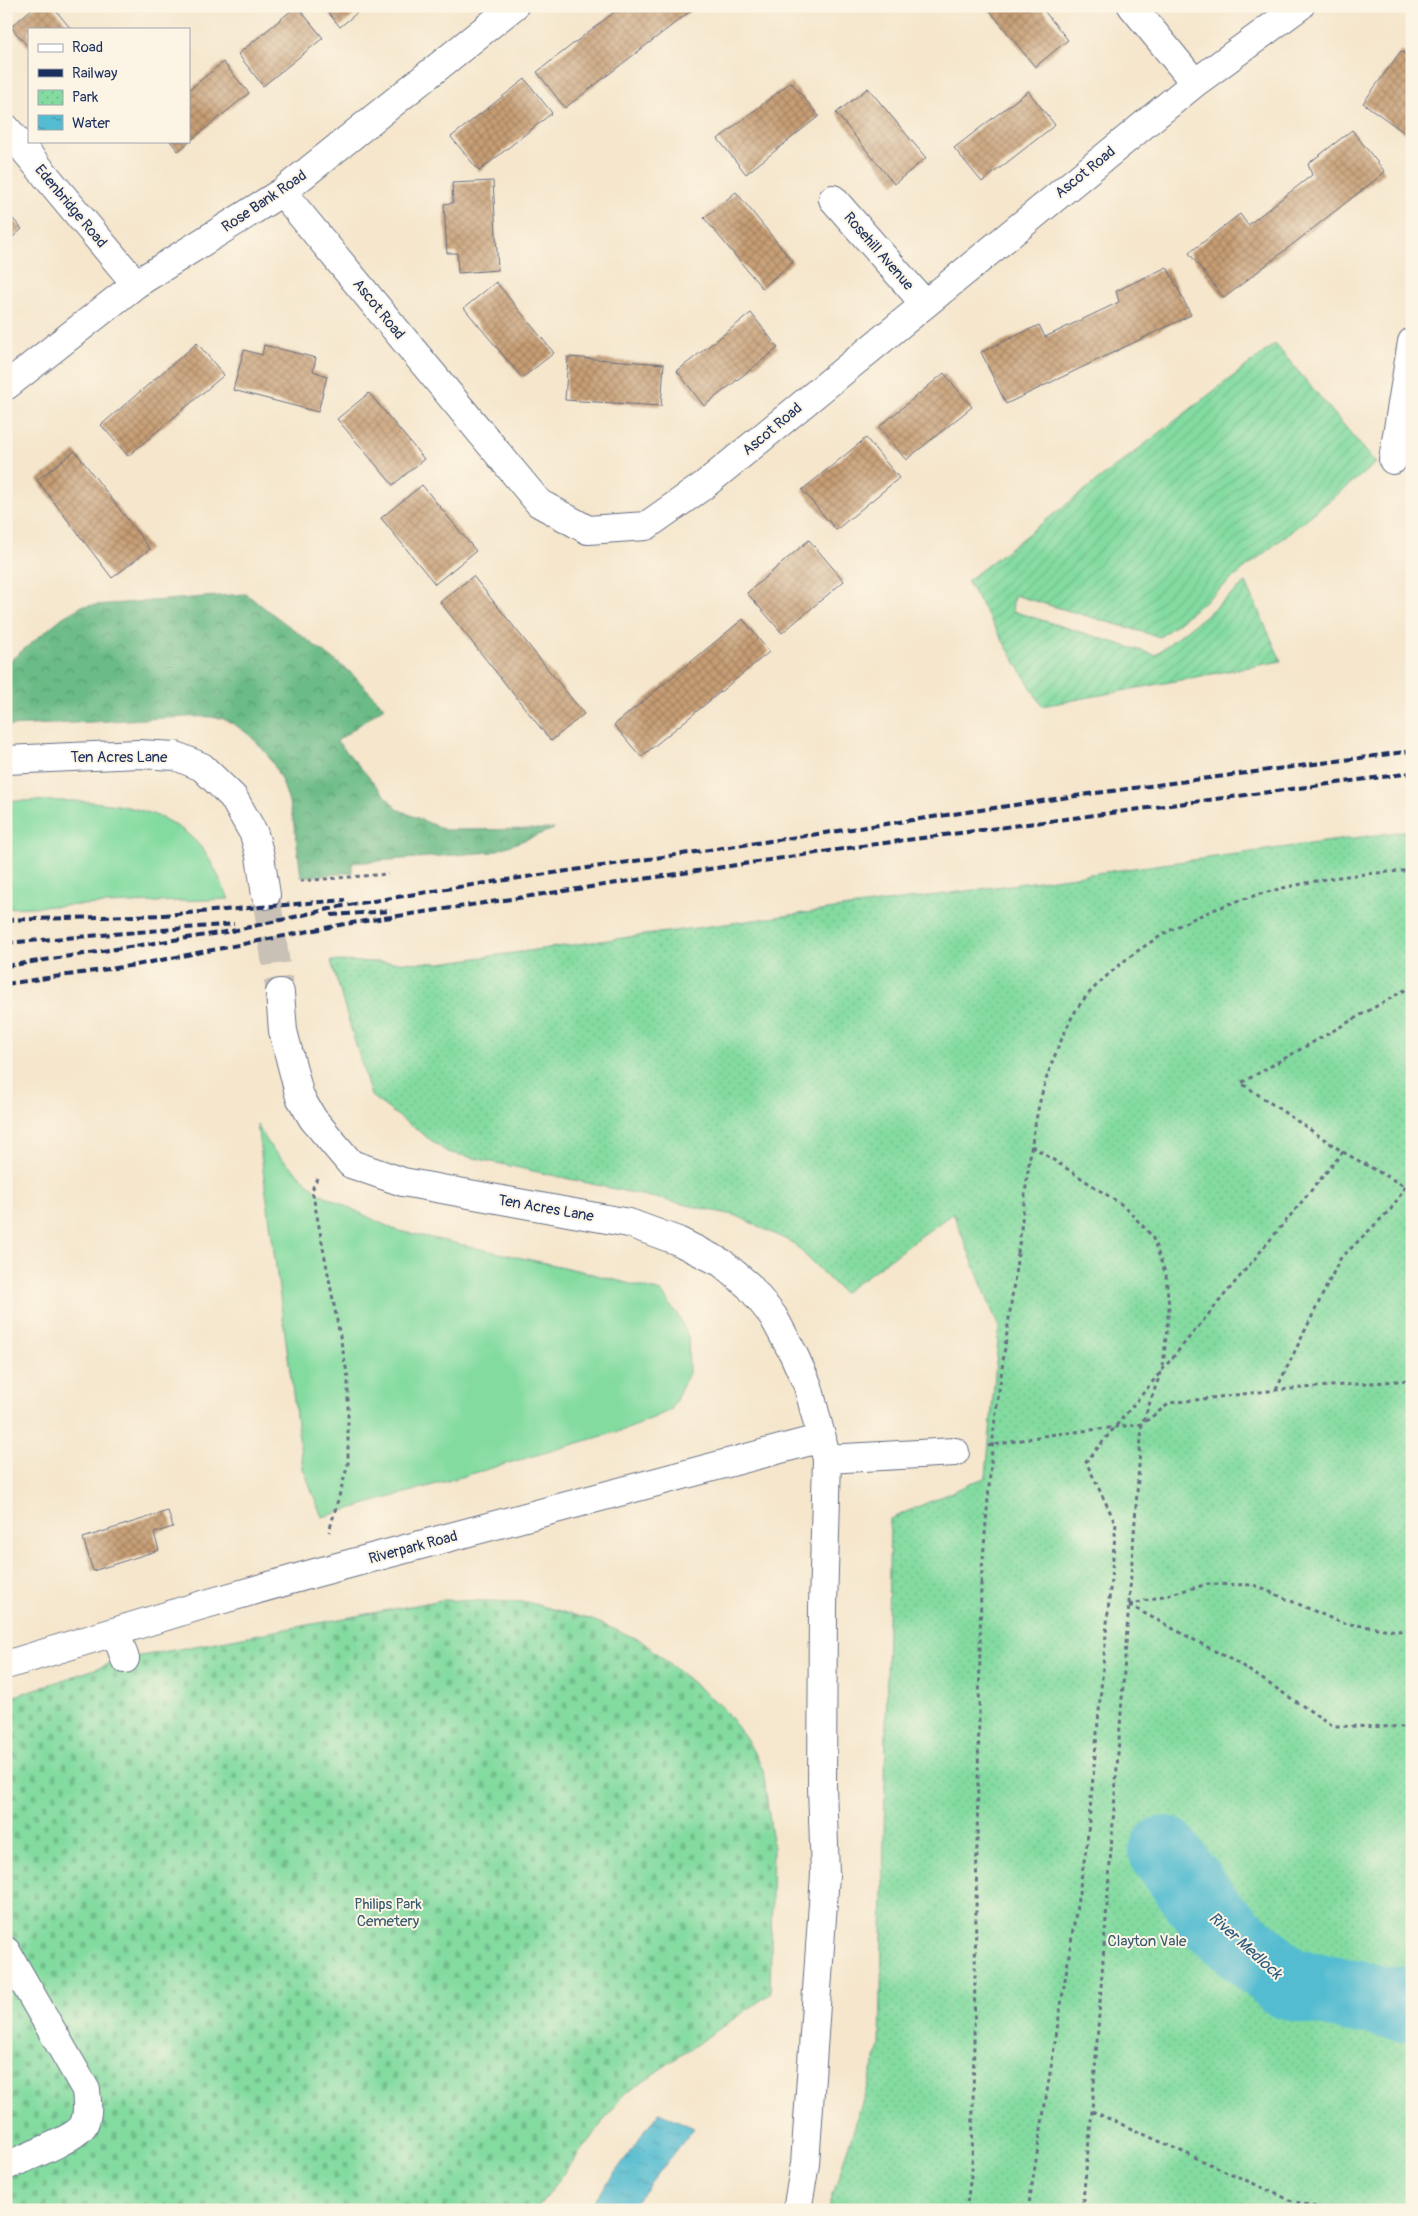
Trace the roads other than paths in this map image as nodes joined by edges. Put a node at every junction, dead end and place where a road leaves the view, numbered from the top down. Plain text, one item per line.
1 (514, 6) edge
2 (1132, 6) edge
3 (1300, 6) edge
4 (1195, 83) junction
5 (6, 128) edge
6 (282, 192) junction
7 (833, 199) dead end
8 (136, 284) junction
9 (924, 303) junction
10 (1412, 342) edge
11 (6, 386) edge
12 (1393, 460) dead end
13 (6, 760) edge
14 (265, 889) tunnel mouth
15 (280, 993) tunnel mouth
16 (825, 1449) junction
17 (955, 1452) road end
18 (116, 1632) junction
19 (125, 1659) dead end
20 (6, 1665) edge
21 (6, 1951) edge
22 (6, 2166) edge
23 (797, 2210) edge

1 - 6 street, Rose Bank Road
2 - 4 street
3 - 4 street, Ascot Road
4 - 9 street, Ascot Road
5 - 8 street, Edenbridge Road
6 - 8 street, Rose Bank Road
6 - 9 street, Ascot Road
7 - 9 street, Rosehill Avenue
8 - 11 street, Rose Bank Road
10 - 12 street
13 - 14 street, Ten Acres Lane
15 - 16 street, Ten Acres Lane
16 - 17 street, Riverpark Road
16 - 18 street, Riverpark Road
16 - 23 street, Ten Acres Lane
18 - 19 street
18 - 20 street, Riverpark Road
21 - 22 street

